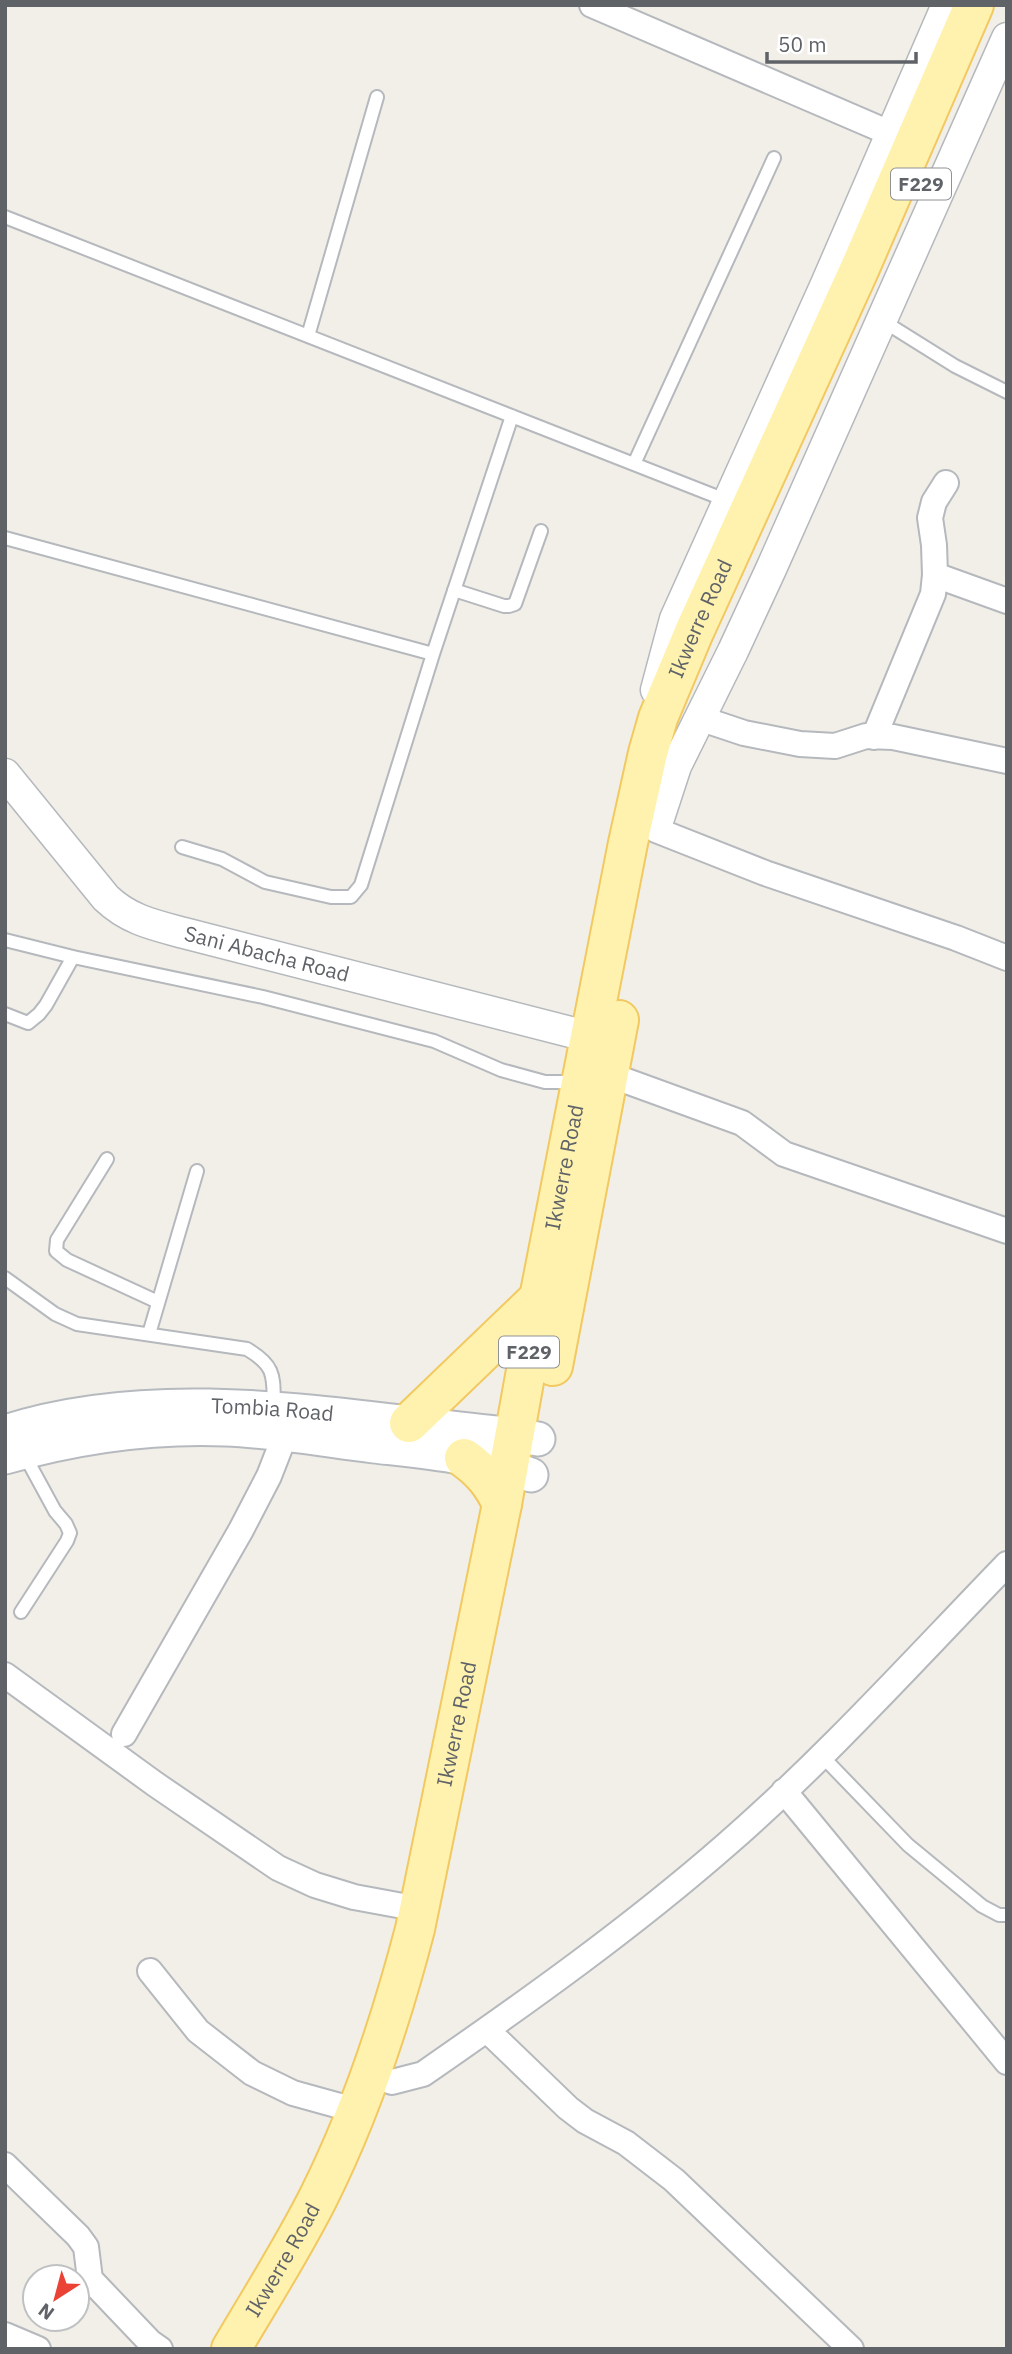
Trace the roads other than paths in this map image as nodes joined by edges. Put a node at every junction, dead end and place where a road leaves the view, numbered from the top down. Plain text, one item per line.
1 (592, 5) edge
2 (947, 5) edge
3 (974, 5) edge
4 (1000, 5) edge
5 (1003, 58) edge
6 (377, 96) dead end
7 (892, 134) junction
8 (774, 158) dead end
9 (5, 217) edge
10 (882, 321) junction
11 (308, 336) junction
12 (832, 357) junction
13 (1007, 392) edge
14 (512, 416) junction
15 (634, 464) junction
16 (946, 482) dead end
17 (729, 501) junction
18 (541, 531) dead end
19 (5, 538) edge
20 (935, 575) junction
21 (454, 590) junction
22 (1007, 601) edge
23 (433, 654) junction
24 (698, 718) junction
25 (874, 737) junction
26 (648, 753) junction
27 (1007, 761) edge
28 (5, 774) edge
29 (656, 827) junction
30 (182, 847) dead end
31 (5, 940) edge
32 (73, 957) junction
33 (1007, 958) edge
34 (5, 1014) edge
35 (590, 1037) junction
36 (596, 1078) junction
37 (107, 1159) dead end
38 (197, 1171) dead end
39 (1007, 1231) edge
40 (5, 1278) edge
41 (538, 1298) junction
42 (158, 1302) junction
43 (149, 1334) junction
44 (279, 1422) junction
45 (409, 1423) junction
46 (11, 1447) edge
47 (523, 1454) junction
48 (464, 1458) junction
49 (502, 1504) junction
50 (1007, 1564) edge
51 (21, 1612) dead end
52 (5, 1675) edge
53 (124, 1734) dead end
54 (822, 1756) junction
55 (784, 1791) junction
56 (419, 1909) junction
57 (1007, 1915) edge
58 (150, 1970) dead end
59 (487, 2030) junction
60 (1007, 2062) edge
61 (382, 2079) junction
62 (358, 2111) junction
63 (5, 2165) edge
64 (5, 2335) edge
65 (38, 2349) edge
66 (160, 2349) edge
67 (230, 2349) edge
68 (256, 2349) edge
69 (850, 2349) edge

1 - 7 street
2 - 7 street
3 - 12 main road, Ikwerre Road / F229
4 - 12 main road, Ikwerre Road / F229
5 - 10 street
6 - 11 lane
7 - 17 street
8 - 15 lane
9 - 11 lane
10 - 13 lane
10 - 24 street
11 - 14 lane
12 - 26 main road, Ikwerre Road / F229
12 - 29 main road, Ikwerre Road / F229
14 - 15 lane
14 - 21 lane
15 - 17 lane
16 - 20 street
17 - 26 street
18 - 21 lane
19 - 23 lane
20 - 22 street
20 - 25 street
21 - 23 lane
23 - 30 lane
24 - 25 street
24 - 29 street
25 - 27 street
26 - 35 main road, Ikwerre Road / F229
28 - 35 street, Sani Abacha Road
29 - 33 street
29 - 36 main road, Ikwerre Road / F229
31 - 32 lane
32 - 34 lane
32 - 36 lane
35 - 36 main road, Ikwerre Road / F229
36 - 39 street
36 - 41 main road, Ikwerre Road / F229
36 - 47 main road, Ikwerre Road / F229
37 - 42 lane
38 - 42 lane
40 - 43 lane
41 - 45 main road
41 - 47 main road, Ikwerre Road / F229
42 - 43 lane
43 - 44 lane
44 - 45 main road, Tombia Road
44 - 46 main road, Tombia Road
44 - 48 main road, Tombia Road
44 - 53 street
45 - 47 main road, Tombia Road
46 - 51 lane
47 - 48 main road, Tombia Road
47 - 49 main road, Ikwerre Road / F229
47 - 61 main road, Ikwerre Road / F229
48 - 49 main road
49 - 56 main road, Ikwerre Road / F229
50 - 54 street
52 - 56 street
54 - 55 street
54 - 57 lane
55 - 59 street
55 - 60 street
56 - 61 main road, Ikwerre Road / F229
58 - 62 street
59 - 61 street
59 - 69 street
61 - 62 main road, Ikwerre Road / F229
61 - 68 main road, Ikwerre Road / F229
62 - 67 main road, Ikwerre Road / F229
63 - 66 street
64 - 65 street

